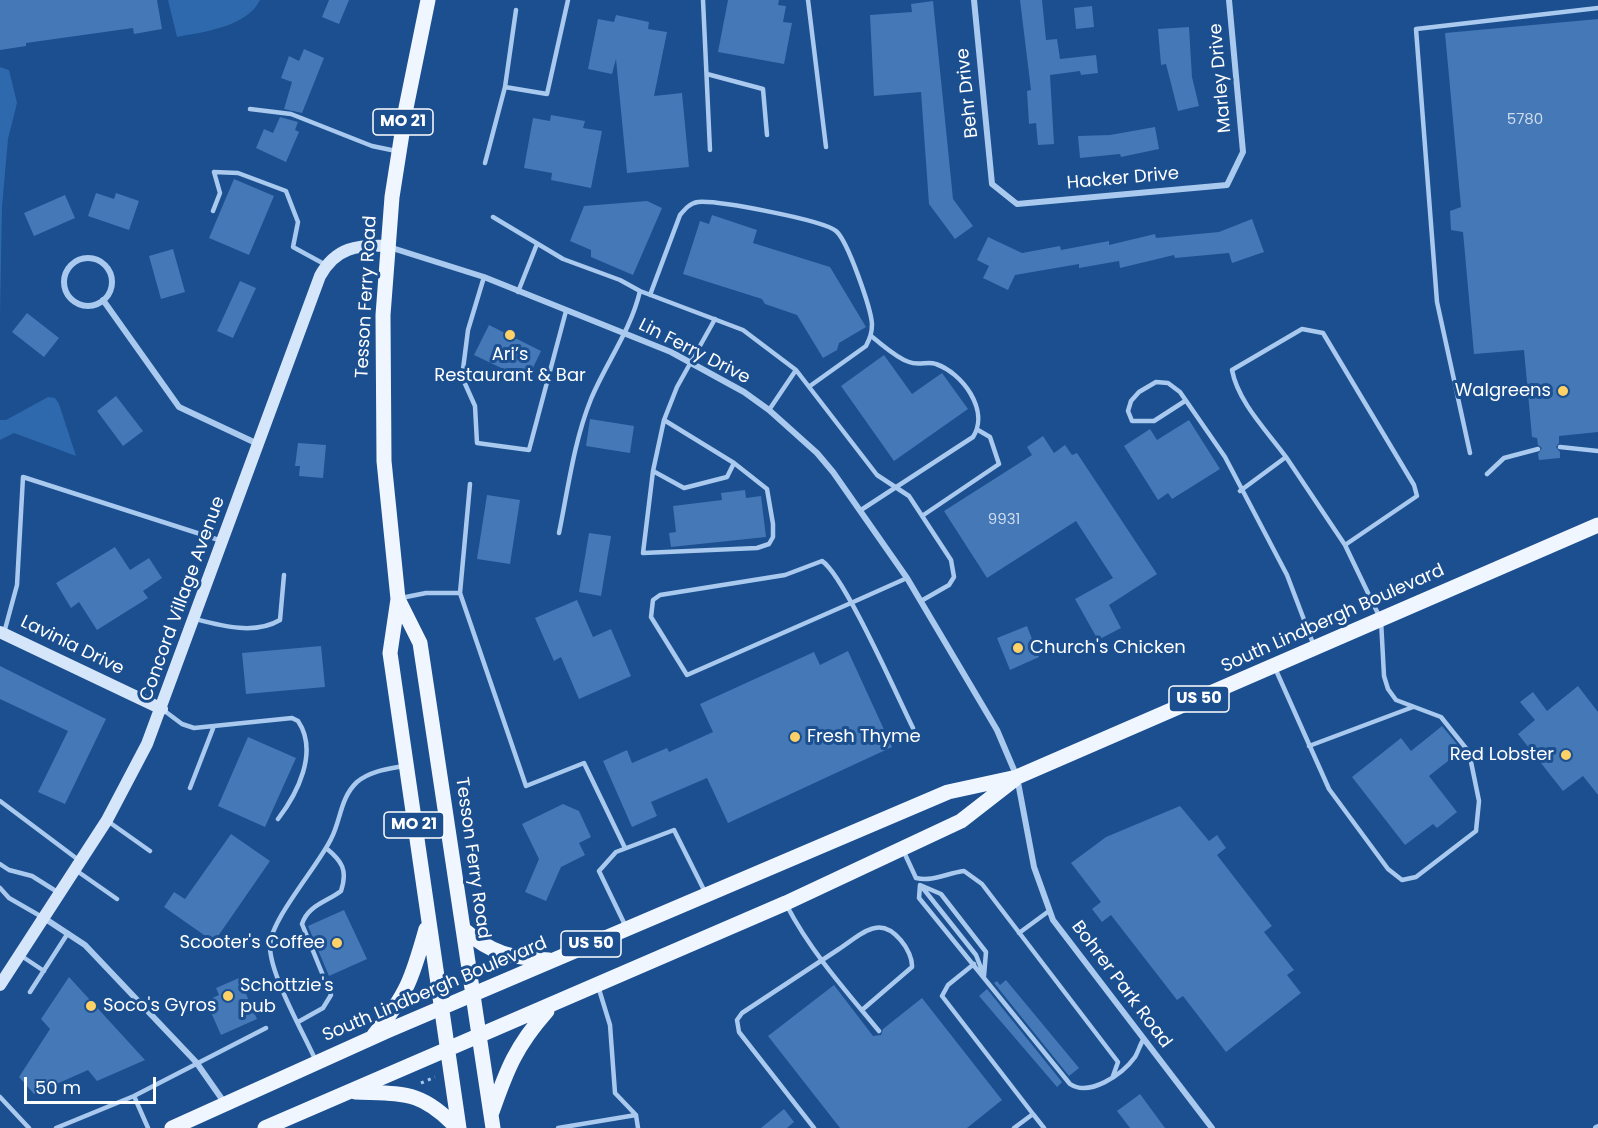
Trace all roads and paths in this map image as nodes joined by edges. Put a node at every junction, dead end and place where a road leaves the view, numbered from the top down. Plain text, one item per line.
1 (428, 0) edge
2 (568, 0) edge
3 (703, 0) edge
4 (808, 0) edge
5 (974, 0) edge
6 (1229, 0) edge
7 (1598, 8) edge
8 (516, 10) dead end
9 (707, 74) junction
10 (505, 87) junction
11 (250, 109) dead end
12 (767, 135) dead end
13 (826, 147) dead end
14 (710, 150) dead end
15 (399, 151) junction
16 (1243, 152) joint
17 (485, 163) dead end
18 (992, 184) joint
19 (213, 211) dead end
20 (493, 217) dead end
21 (537, 244) junction
22 (387, 246) junction
23 (326, 265) junction
24 (484, 277) junction
25 (640, 291) junction
26 (518, 292) junction
27 (650, 295) junction
28 (103, 300) junction
29 (566, 311) junction
30 (716, 319) junction
31 (625, 333) junction
32 (871, 336) junction
33 (691, 363) junction
34 (796, 370) junction
35 (810, 386) junction
36 (1185, 401) junction
37 (768, 410) junction
38 (664, 420) junction
39 (978, 430) junction
40 (259, 444) junction
41 (1560, 447) dead end
42 (1538, 449) dead end
43 (1598, 451) edge
44 (1470, 453) dead end
45 (1286, 457) junction
46 (734, 463) junction
47 (653, 471) junction
48 (1487, 474) dead end
49 (470, 484) dead end
50 (897, 488) junction
51 (1240, 491) junction
52 (861, 510) junction
53 (922, 516) junction
54 (1598, 525) edge
55 (559, 533) dead end
56 (223, 542) junction
57 (1345, 545) junction
58 (284, 575) dead end
59 (907, 578) junction
60 (460, 593) junction
61 (398, 599) junction
62 (921, 601) junction
63 (850, 603) junction
64 (195, 619) junction
65 (1381, 620) junction
66 (2, 632) edge
67 (1315, 648) junction
68 (1274, 666) junction
69 (1413, 706) junction
70 (162, 709) junction
71 (214, 726) junction
72 (913, 728) dead end
73 (1309, 746) junction
74 (405, 765) junction
75 (1017, 777) junction
76 (190, 788) dead end
77 (0, 801) edge
78 (278, 819) dead end
79 (107, 820) junction
80 (326, 848) junction
81 (625, 848) junction
82 (902, 848) junction
83 (150, 851) dead end
84 (0, 864) edge
85 (78, 865) junction
86 (916, 878) junction
87 (920, 885) junction
88 (0, 888) edge
89 (60, 893) junction
90 (706, 894) junction
91 (0, 898) edge
92 (9, 898) junction
93 (117, 898) dead end
94 (786, 903) junction
95 (1049, 911) junction
96 (44, 918) junction
97 (428, 923) junction
98 (463, 929) junction
99 (626, 929) junction
100 (68, 933) junction
101 (1019, 933) junction
102 (20, 955) junction
103 (822, 960) junction
104 (552, 961) junction
105 (974, 964) junction
106 (44, 971) junction
107 (984, 976) junction
108 (1, 982) edge
109 (598, 986) junction
110 (30, 992) dead end
111 (473, 995) junction
112 (550, 1006) junction
113 (440, 1008) junction
114 (862, 1010) junction
115 (298, 1022) junction
116 (266, 1028) dead end
117 (879, 1031) dead end
118 (479, 1036) junction
119 (372, 1037) junction
120 (1143, 1040) junction
121 (447, 1050) junction
122 (196, 1062) junction
123 (316, 1062) junction
124 (439, 1076) dead end
125 (1113, 1076) junction
126 (419, 1086) dead end
127 (349, 1092) junction
128 (134, 1096) junction
129 (0, 1097) edge
130 (224, 1102) junction
131 (1033, 1114) junction
132 (636, 1115) junction
133 (492, 1121) edge
134 (274, 1126) edge
135 (29, 1128) edge
136 (57, 1128) edge
137 (148, 1128) edge
138 (172, 1128) edge
139 (458, 1128) edge
140 (558, 1128) edge
141 (638, 1128) edge
142 (814, 1128) edge
143 (1014, 1128) edge
144 (1044, 1128) edge
145 (1212, 1128) edge

1 - 15 main road, Tesson Ferry Road / MO 21
2 - 10 lane
3 - 9 lane
4 - 13 lane
5 - 18 street, Behr Drive
6 - 16 street, Marley Drive
7 - 44 lane
8 - 10 lane
9 - 12 lane
9 - 14 lane
10 - 17 lane
11 - 15 lane
15 - 22 main road, Tesson Ferry Road / MO 21
16 - 18 street, Hacker Drive
19 - 23 lane
20 - 21 lane
21 - 25 lane
21 - 26 lane
22 - 23 street
22 - 24 street, Lin Ferry Drive
22 - 61 main road, Tesson Ferry Road / MO 21
23 - 40 street, Concord Village Avenue
24 - 26 street, Lin Ferry Drive
24 - 29 lane
25 - 27 lane
25 - 31 lane
26 - 29 street, Lin Ferry Drive
27 - 30 lane
27 - 32 lane
28 - 28 street
28 - 40 street
29 - 31 street, Lin Ferry Drive
30 - 33 lane
30 - 34 lane
31 - 33 street, Lin Ferry Drive
31 - 55 lane
32 - 35 lane
32 - 39 lane
33 - 37 street, Lin Ferry Drive
33 - 38 lane
34 - 35 lane
34 - 37 lane
35 - 50 lane
36 - 36 lane
36 - 51 lane
37 - 52 street, Lin Ferry Drive
38 - 46 lane
38 - 47 lane
39 - 50 lane
39 - 53 lane
40 - 56 street, Concord Village Avenue
41 - 43 lane
42 - 48 lane
45 - 51 lane
45 - 57 lane
45 - 57 lane
46 - 47 lane
46 - 47 lane
49 - 60 lane
50 - 52 lane
50 - 53 lane
51 - 67 lane
52 - 59 street, Lin Ferry Drive
53 - 62 lane
54 - 65 main road, South Lindbergh Boulevard / US 50
56 - 64 street, Concord Village Avenue
56 - 66 lane
57 - 65 lane
58 - 64 lane
59 - 62 street, Lin Ferry Drive
59 - 63 lane
60 - 61 lane
60 - 81 lane
61 - 74 main road, Tesson Ferry Road / MO 21
61 - 98 main road, Tesson Ferry Road / MO 21
62 - 75 street, Lin Ferry Drive
63 - 63 lane
63 - 72 lane
64 - 70 street, Concord Village Avenue
65 - 67 main road, South Lindbergh Boulevard / US 50
65 - 69 lane
66 - 70 street, Lavinia Drive
67 - 68 main road, South Lindbergh Boulevard / US 50
68 - 73 lane
68 - 75 main road, South Lindbergh Boulevard / US 50
69 - 73 lane
69 - 73 lane
70 - 71 lane
70 - 79 street, Concord Village Avenue
71 - 76 lane
71 - 78 lane
74 - 80 lane
74 - 97 main road, Tesson Ferry Road / MO 21
75 - 82 main road, South Lindbergh Boulevard / US 50
75 - 90 main road, South Lindbergh Boulevard / US 50
75 - 95 street, Bohrer Park Road
77 - 85 lane
79 - 83 lane
79 - 85 street, Concord Village Avenue
80 - 115 lane
80 - 115 lane
81 - 90 lane
81 - 99 lane
82 - 86 lane
82 - 94 main road, South Lindbergh Boulevard / US 50
84 - 89 lane
85 - 89 street, Concord Village Avenue
85 - 93 lane
86 - 87 lane
86 - 101 lane
87 - 105 lane
87 - 107 lane
87 - 107 lane
88 - 92 lane
89 - 96 street, Concord Village Avenue
90 - 99 main road, South Lindbergh Boulevard / US 50
91 - 92 lane
92 - 96 lane
94 - 103 lane
94 - 109 main road, South Lindbergh Boulevard / US 50
95 - 101 lane
95 - 120 street, Bohrer Park Road
96 - 100 street
96 - 102 street, Concord Village Avenue
97 - 113 main road, Tesson Ferry Road / MO 21
97 - 119 main road
98 - 104 main road
98 - 111 main road, Tesson Ferry Road / MO 21
99 - 104 main road, South Lindbergh Boulevard / US 50
100 - 106 lane
100 - 122 street
101 - 125 lane
102 - 106 lane
102 - 108 street, Concord Village Avenue
103 - 114 lane
103 - 114 lane
103 - 142 lane
104 - 111 main road, South Lindbergh Boulevard / US 50
105 - 107 lane
105 - 131 lane
106 - 110 lane
107 - 125 lane
109 - 112 main road, South Lindbergh Boulevard / US 50
109 - 132 lane
111 - 113 main road, South Lindbergh Boulevard / US 50
111 - 118 main road, Tesson Ferry Road / MO 21
112 - 118 main road, South Lindbergh Boulevard / US 50
112 - 133 main road
113 - 119 main road, South Lindbergh Boulevard / US 50
113 - 121 main road, Tesson Ferry Road / MO 21
114 - 117 lane
115 - 123 lane
116 - 122 lane
118 - 121 main road, South Lindbergh Boulevard / US 50
118 - 133 main road, Tesson Ferry Road / MO 21
119 - 123 main road, South Lindbergh Boulevard / US 50
120 - 125 lane
120 - 145 street, Bohrer Park Road
121 - 127 main road, South Lindbergh Boulevard / US 50
121 - 139 main road, Tesson Ferry Road / MO 21
122 - 128 lane
122 - 130 street
123 - 130 main road, South Lindbergh Boulevard / US 50
124 - 126 path
127 - 134 main road, South Lindbergh Boulevard / US 50
127 - 139 main road
128 - 136 lane
128 - 137 lane
129 - 135 lane
130 - 138 main road, South Lindbergh Boulevard / US 50
131 - 143 lane
131 - 144 lane
132 - 140 lane
132 - 141 lane

